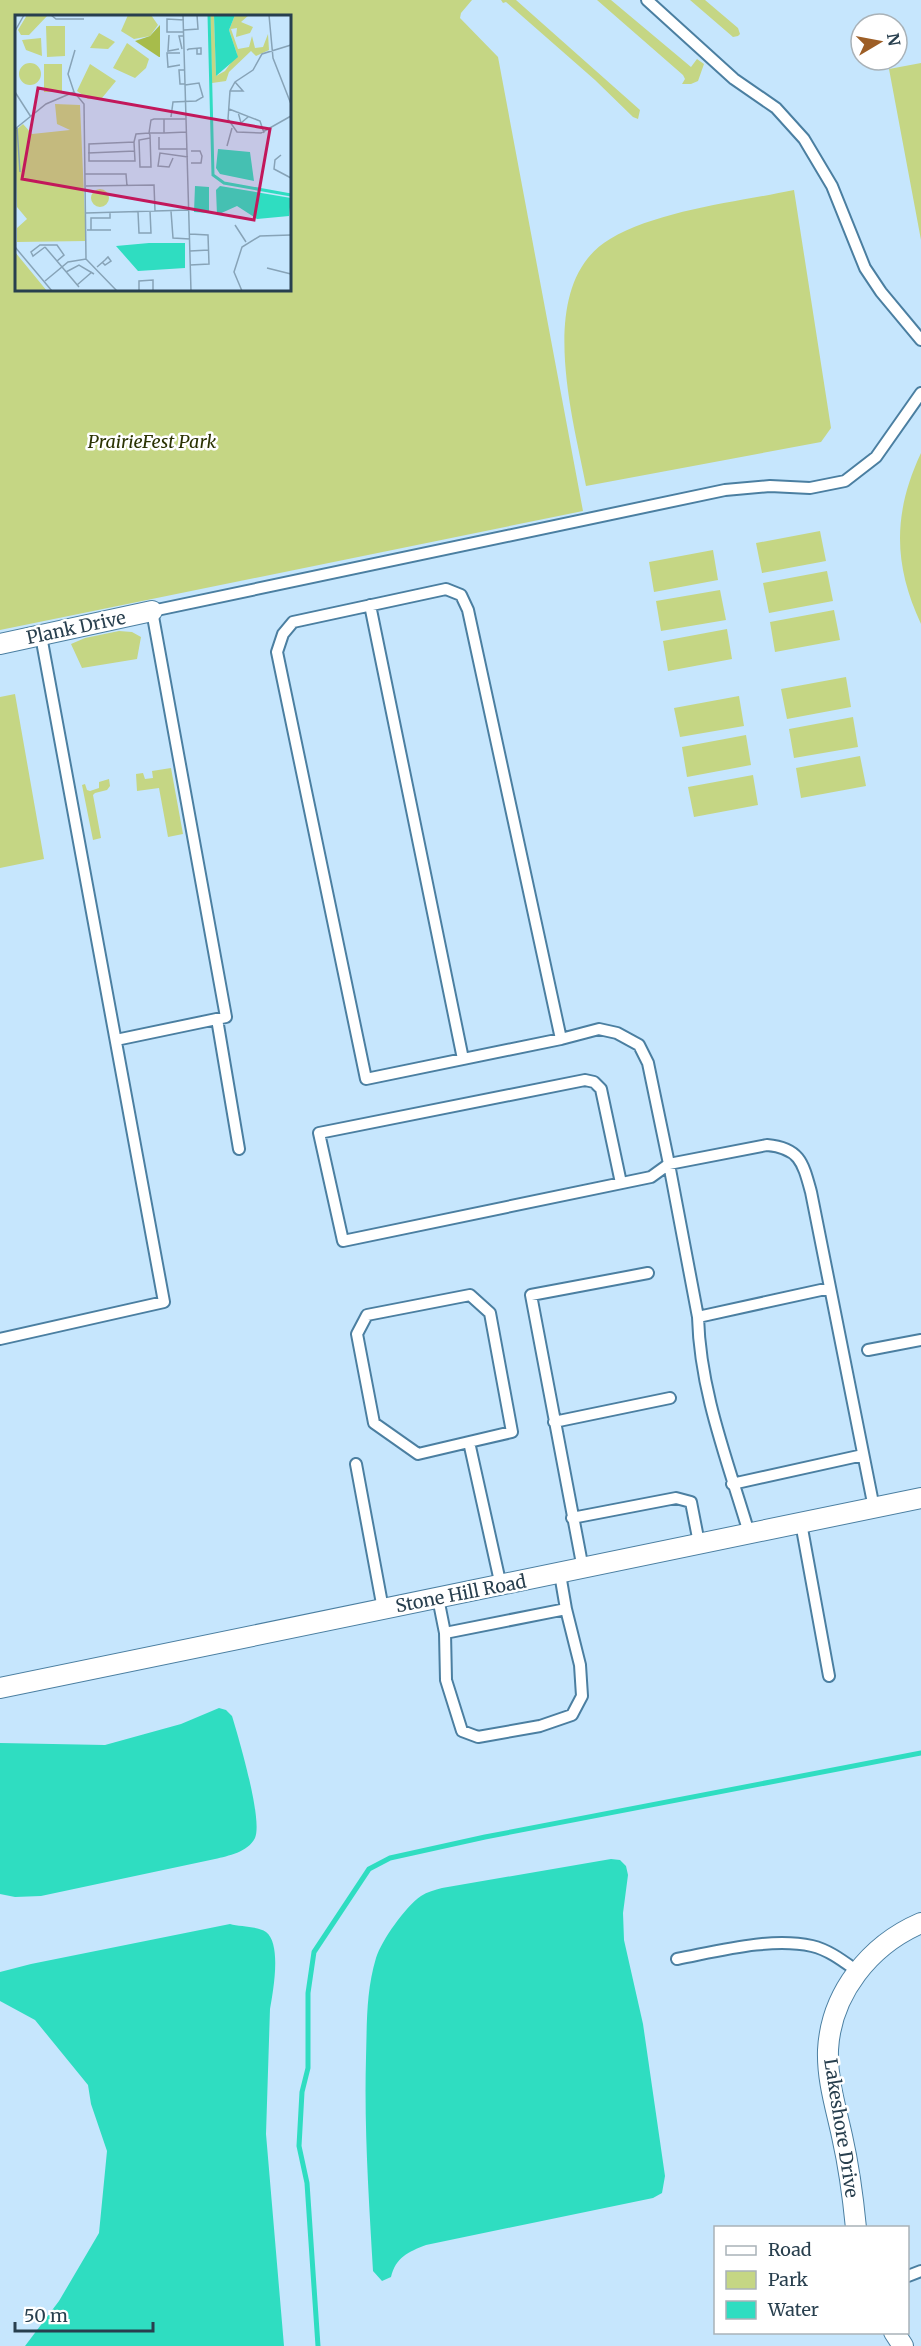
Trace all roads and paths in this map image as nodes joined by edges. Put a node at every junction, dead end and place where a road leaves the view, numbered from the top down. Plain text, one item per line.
1 (647, 0) edge
2 (921, 340) edge
3 (921, 393) edge
4 (370, 605) junction
5 (152, 611) junction
6 (40, 636) junction
7 (0, 644) edge
8 (217, 1019) junction
9 (561, 1039) junction
10 (116, 1040) junction
11 (464, 1059) junction
12 (239, 1149) dead end
13 (669, 1164) junction
14 (621, 1183) junction
15 (648, 1273) dead end
16 (830, 1288) junction
17 (698, 1317) junction
18 (0, 1338) edge
19 (921, 1340) edge
20 (868, 1350) dead end
21 (670, 1398) dead end
22 (554, 1422) junction
23 (469, 1442) junction
24 (862, 1455) junction
25 (356, 1464) dead end
26 (732, 1484) junction
27 (921, 1498) edge
28 (874, 1508) junction
29 (572, 1518) junction
30 (801, 1523) junction
31 (749, 1533) junction
32 (699, 1544) junction
33 (583, 1569) junction
34 (560, 1574) junction
35 (501, 1586) junction
36 (438, 1598) junction
37 (383, 1609) junction
38 (566, 1609) junction
39 (446, 1633) junction
40 (829, 1676) dead end
41 (0, 1688) edge
42 (921, 1923) edge
43 (677, 1959) dead end
44 (857, 1971) junction
45 (856, 2226) edge

1 - 2 lane
3 - 5 lane
4 - 9 lane
4 - 11 lane
4 - 11 lane
5 - 6 street, Plank Drive
5 - 8 lane
6 - 7 street, Plank Drive
6 - 10 lane
8 - 10 lane
8 - 12 lane
9 - 11 lane
9 - 13 lane
10 - 18 lane
13 - 14 lane
13 - 16 lane
13 - 17 lane
14 - 14 lane
15 - 22 lane
16 - 17 lane
16 - 24 lane
17 - 26 lane
19 - 20 lane
21 - 22 lane
22 - 29 lane
23 - 23 lane
23 - 35 lane
24 - 26 lane
24 - 28 lane
25 - 37 lane
26 - 31 lane
27 - 28 street, Stone Hill Road
28 - 30 street, Stone Hill Road
29 - 32 lane
29 - 33 lane
30 - 31 street, Stone Hill Road
30 - 40 lane
31 - 32 street, Stone Hill Road
32 - 33 street, Stone Hill Road
33 - 34 street, Stone Hill Road
34 - 35 street, Stone Hill Road
34 - 38 lane
35 - 36 street, Stone Hill Road
36 - 37 street, Stone Hill Road
36 - 39 lane
37 - 41 street, Stone Hill Road
38 - 39 lane
38 - 39 lane
42 - 44 street, Lakeshore Drive
43 - 44 lane
44 - 45 street, Lakeshore Drive

